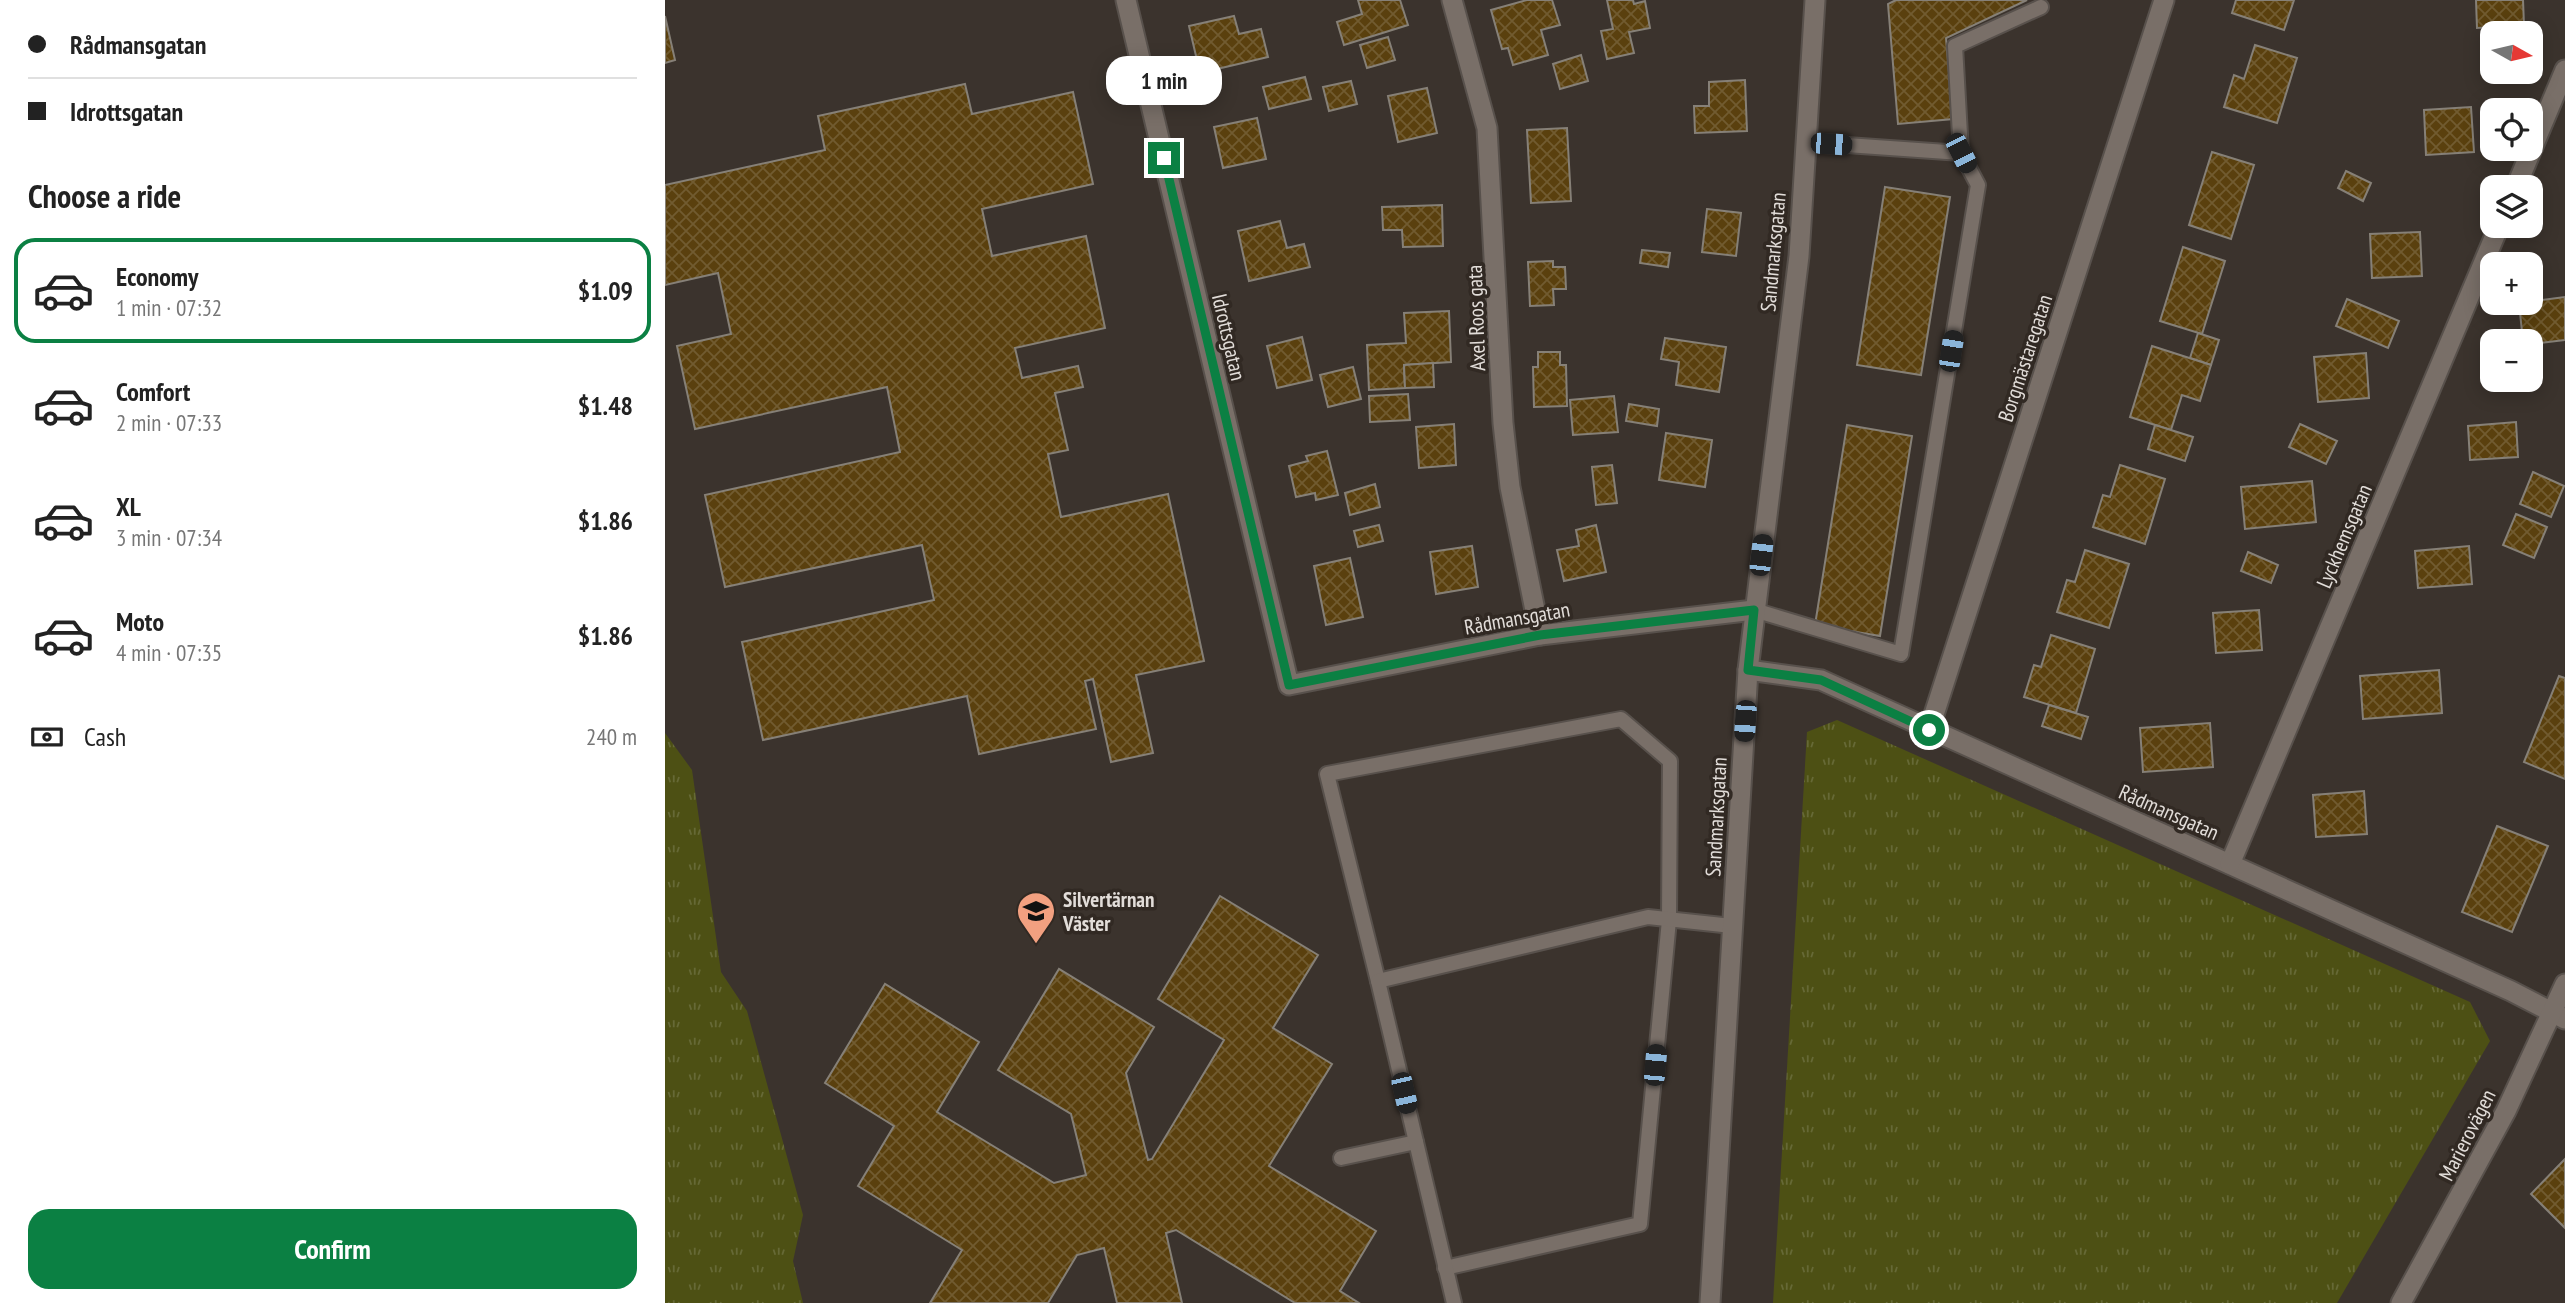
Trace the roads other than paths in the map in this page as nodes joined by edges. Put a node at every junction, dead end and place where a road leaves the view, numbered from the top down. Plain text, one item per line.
1 (1126, 0) edge
2 (1452, 0) edge
3 (1815, 0) edge
4 (2164, 0) edge
5 (2041, 7) dead end
6 (2565, 70) edge
7 (1804, 142) junction
8 (1961, 153) junction
9 (2520, 175) edge
10 (2494, 238) edge
11 (1754, 610) junction
12 (1540, 635) junction
13 (1748, 670) junction
14 (1289, 685) joint
15 (1929, 730) junction
16 (2230, 864) junction
17 (1669, 919) junction
18 (1732, 926) junction
19 (1378, 981) junction
20 (2565, 984) edge
21 (2559, 1016) edge
22 (1416, 1142) junction
23 (1341, 1158) dead end
24 (1445, 1268) junction
25 (1454, 1303) edge
26 (1710, 1303) edge
27 (2401, 1303) edge

1 - 14 street, Idrottsgatan
2 - 12 street, Axel Roos gata
3 - 7 street, Sandmarksgatan
4 - 15 street, Borgmästaregatan
5 - 8 lane
6 - 9 street
7 - 8 lane
7 - 11 street, Sandmarksgatan
8 - 11 lane
10 - 16 street, Lyckhemsgatan
11 - 12 street, Rådmansgatan
11 - 13 street, Sandmarksgatan
12 - 14 street, Rådmansgatan
13 - 15 street, Rådmansgatan
13 - 18 street, Sandmarksgatan
15 - 16 street, Rådmansgatan
16 - 21 street, Rådmansgatan
17 - 18 lane
17 - 19 lane
17 - 19 lane
17 - 24 lane
18 - 26 street, Sandmarksgatan
19 - 22 lane
20 - 21 street, Marierovägen
21 - 27 street, Marierovägen
22 - 23 lane
22 - 24 lane
24 - 25 lane

